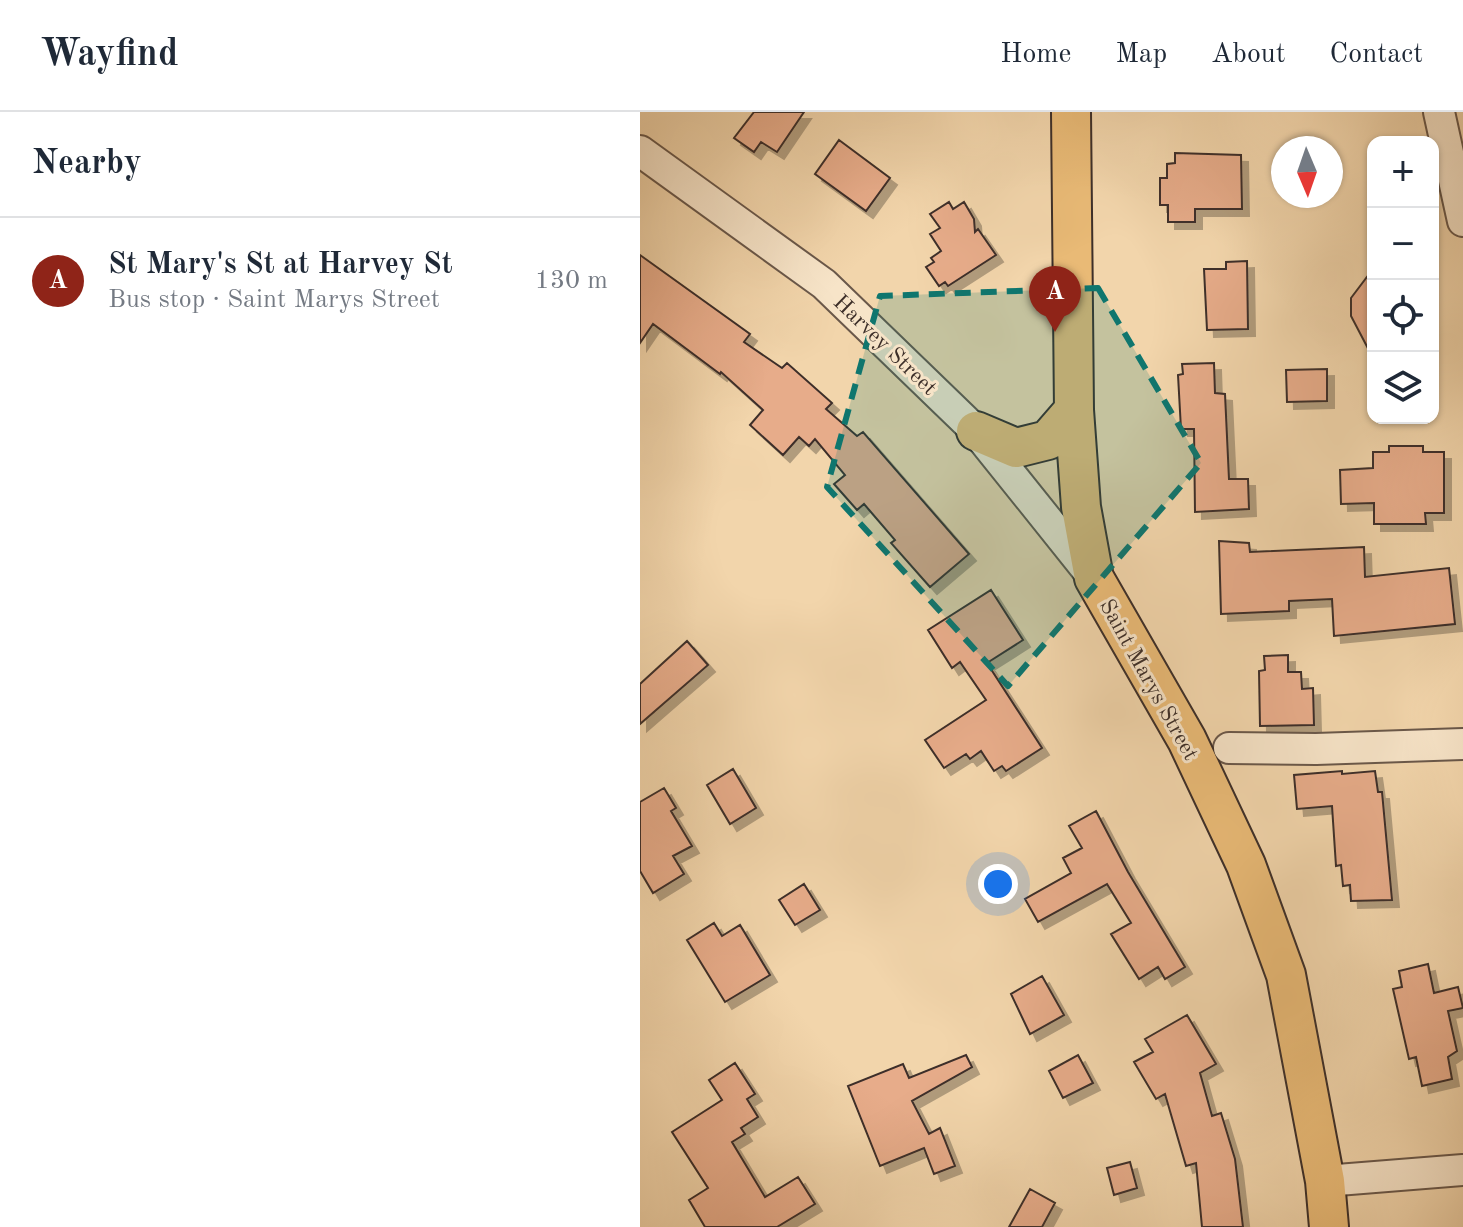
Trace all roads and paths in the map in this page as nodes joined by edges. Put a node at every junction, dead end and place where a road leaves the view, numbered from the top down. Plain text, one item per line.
1 (1071, 112) edge
2 (1439, 112) edge
3 (640, 151) edge
4 (1463, 221) edge
5 (1074, 410) junction
6 (976, 431) junction
7 (1094, 578) junction
8 (1463, 744) edge
9 (1229, 748) dead end
10 (1463, 1170) edge
11 (1325, 1181) junction
12 (1329, 1227) edge

1 - 5 main road, Saint Marys Street
2 - 4 street
3 - 6 street, Harvey Street
5 - 6 main road
5 - 7 main road, Saint Marys Street
6 - 7 street, Harvey Street
7 - 11 main road, Saint Marys Street
8 - 9 street
10 - 11 street
11 - 12 main road, Saint Marys Street

